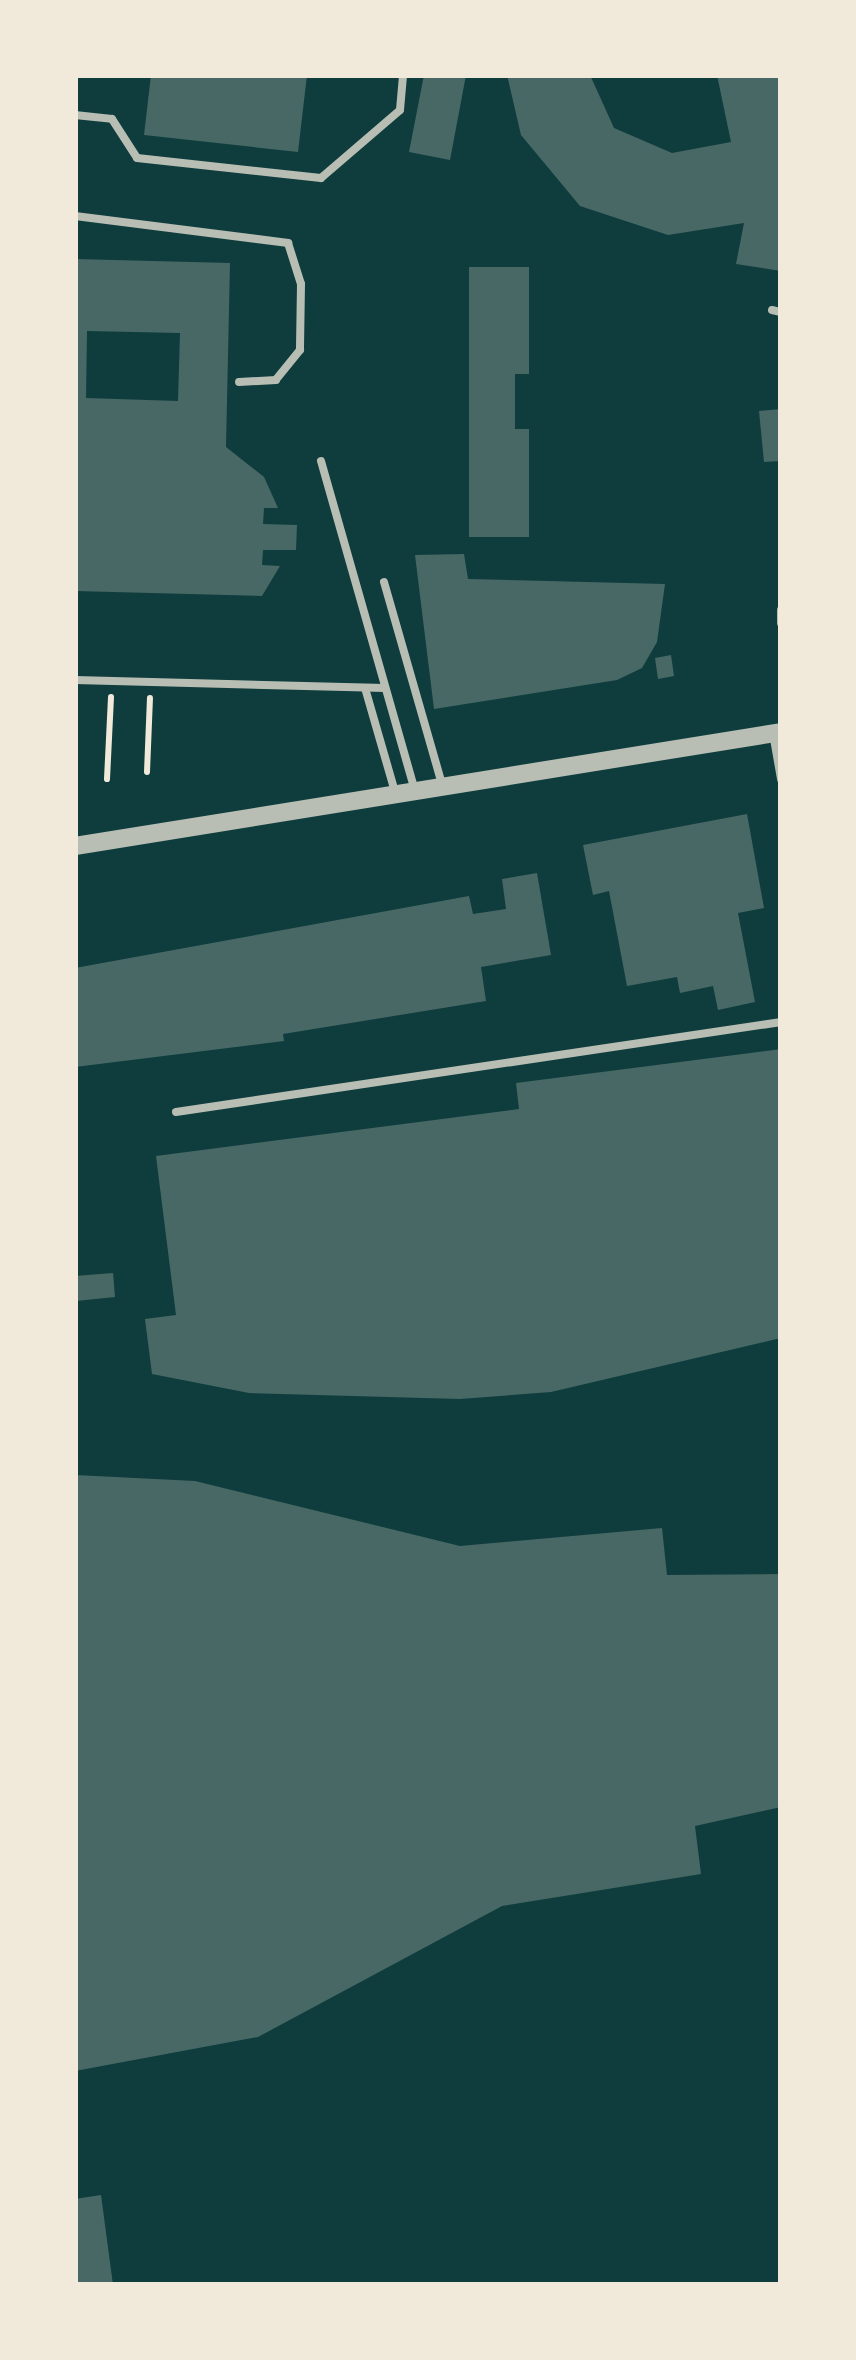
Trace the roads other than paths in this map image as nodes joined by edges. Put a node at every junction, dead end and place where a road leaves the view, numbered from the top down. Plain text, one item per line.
1 (404, 75) edge
2 (75, 115) edge
3 (75, 216) edge
4 (239, 382) dead end
5 (321, 461) dead end
6 (384, 582) dead end
7 (781, 610) edge
8 (781, 623) edge
9 (75, 680) edge
10 (365, 688) junction
11 (385, 688) junction
12 (777, 732) edge
13 (781, 779) edge
14 (442, 784) junction
15 (404, 791) junction
16 (75, 846) edge
17 (781, 1022) edge
18 (176, 1112) dead end

1 - 2 lane
3 - 4 lane
5 - 11 lane
6 - 14 lane
7 - 8 lane
9 - 10 lane
10 - 11 lane
10 - 15 lane
11 - 15 lane
12 - 13 lane
12 - 14 street
14 - 15 street
15 - 16 street
17 - 18 lane

